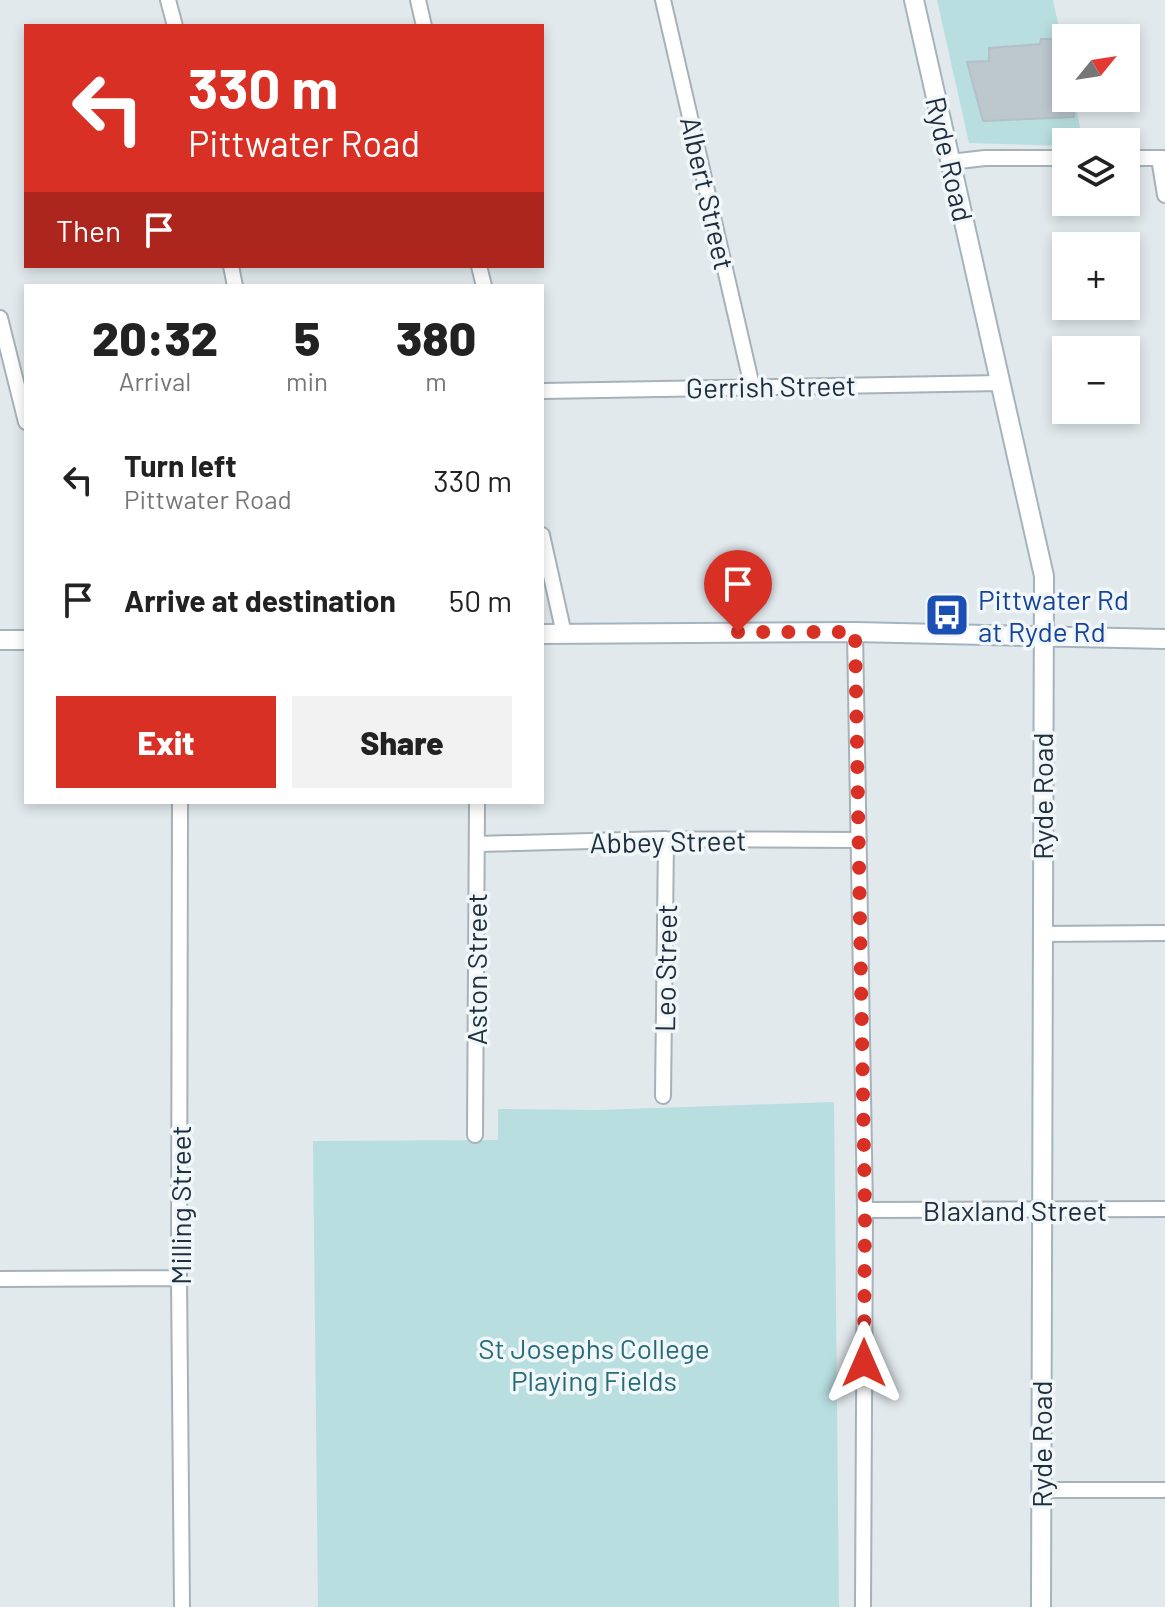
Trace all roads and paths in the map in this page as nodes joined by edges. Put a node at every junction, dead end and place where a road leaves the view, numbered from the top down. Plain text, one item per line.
1 (168, 0) edge
2 (418, 0) edge
3 (663, 0) edge
4 (914, 0) edge
5 (174, 24) edge
6 (424, 24) edge
7 (1052, 158) edge
8 (1140, 158) edge
9 (1162, 158) edge
10 (950, 162) junction
11 (1165, 195) edge
12 (0, 318) edge
13 (1001, 383) junction
14 (752, 386) junction
15 (544, 391) edge
16 (23, 395) edge
17 (544, 544) edge
18 (855, 632) junction
19 (544, 634) edge
20 (564, 634) junction
21 (1045, 637) junction
22 (1165, 639) edge
23 (0, 640) edge
24 (24, 640) edge
25 (180, 804) edge
26 (477, 804) edge
27 (666, 839) junction
28 (859, 840) junction
29 (477, 844) junction
30 (1165, 933) edge
31 (1041, 934) junction
32 (663, 1096) dead end
33 (475, 1135) dead end
34 (1165, 1209) edge
35 (865, 1210) junction
36 (1043, 1210) junction
37 (179, 1278) junction
38 (0, 1279) edge
39 (1041, 1490) junction
40 (1165, 1490) edge
41 (182, 1607) edge
42 (863, 1607) edge
43 (1041, 1607) edge

1 - 5 street
2 - 6 street
3 - 14 street, Albert Street
4 - 10 main road, Ryde Road
7 - 10 street
8 - 9 street
9 - 11 street
10 - 13 main road, Ryde Road
12 - 16 street
13 - 14 street, Gerrish Street
13 - 21 main road, Ryde Road
14 - 15 street, Gerrish Street
17 - 20 street
18 - 20 main road
18 - 21 main road
18 - 28 street
19 - 20 main road
21 - 22 main road
21 - 31 main road, Ryde Road
23 - 24 main road
25 - 37 street, Milling Street
26 - 29 street, Aston Street
27 - 28 street, Abbey Street
27 - 29 street, Abbey Street
27 - 32 street, Leo Street
28 - 35 street
29 - 33 street, Aston Street
30 - 31 street
31 - 36 main road, Ryde Road
34 - 36 street, Blaxland Street
35 - 36 street, Blaxland Street
35 - 42 street
36 - 39 main road, Ryde Road
37 - 38 street
37 - 41 street, Milling Street
39 - 40 street
39 - 43 main road, Ryde Road

